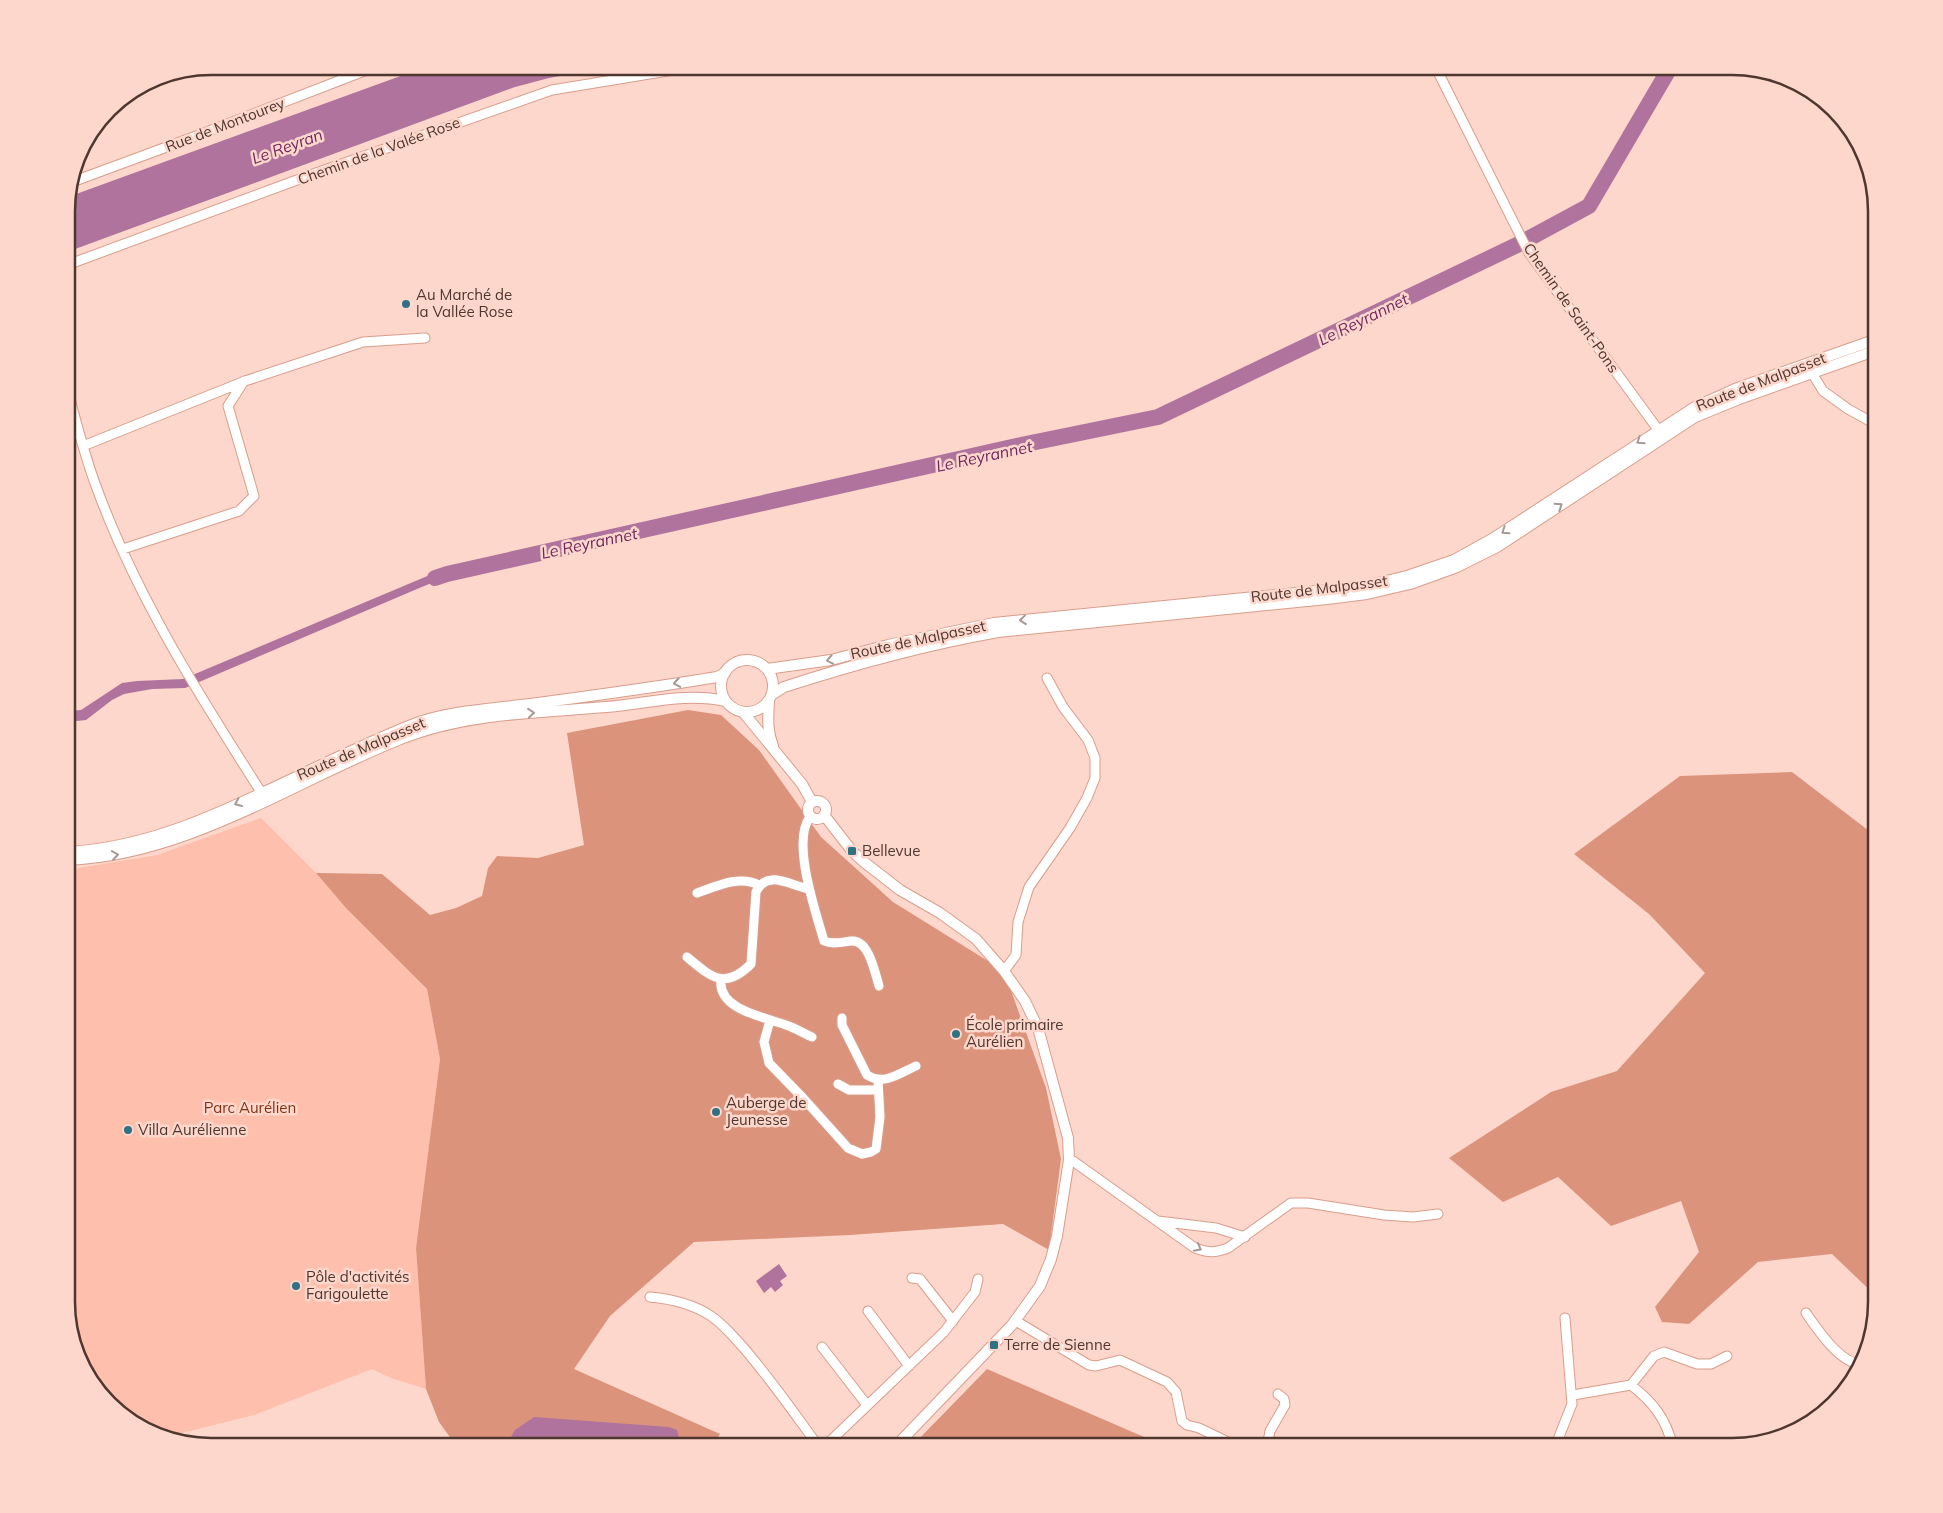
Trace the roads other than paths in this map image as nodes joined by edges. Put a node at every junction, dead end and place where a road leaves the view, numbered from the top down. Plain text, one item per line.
1 (354, 75) edge
2 (643, 75) edge
3 (1440, 75) edge
4 (79, 179) edge
5 (75, 262) edge
6 (425, 338) dead end
7 (1868, 342) edge
8 (1868, 353) edge
9 (1812, 373) junction
10 (245, 381) junction
11 (75, 415) edge
12 (1868, 420) edge
13 (1661, 433) junction
14 (84, 446) junction
15 (123, 549) junction
16 (767, 669) junction
17 (725, 673) junction
18 (1047, 678) dead end
19 (771, 698) junction
20 (725, 701) junction
21 (742, 712) junction
22 (775, 752) junction
23 (261, 792) junction
24 (812, 802) junction
25 (824, 816) junction
26 (810, 817) junction
27 (75, 851) edge
28 (75, 859) edge
29 (759, 885) junction
30 (809, 889) junction
31 (697, 893) dead end
32 (687, 957) dead end
33 (1004, 971) junction
34 (721, 979) junction
35 (879, 986) dead end
36 (842, 1018) dead end
37 (770, 1020) junction
38 (812, 1037) dead end
39 (916, 1066) dead end
40 (838, 1084) dead end
41 (878, 1085) junction
42 (1069, 1160) junction
43 (1438, 1214) dead end
44 (1157, 1221) junction
45 (1246, 1237) junction
46 (912, 1278) dead end
47 (978, 1279) dead end
48 (650, 1296) dead end
49 (868, 1311) dead end
50 (1806, 1313) dead end
51 (1564, 1318) dead end
52 (953, 1321) junction
53 (1016, 1321) junction
54 (822, 1347) dead end
55 (1727, 1356) dead end
56 (1854, 1362) edge
57 (910, 1366) junction
58 (1631, 1385) junction
59 (1278, 1394) dead end
60 (1573, 1395) junction
61 (866, 1405) junction
62 (812, 1438) edge
63 (833, 1438) edge
64 (904, 1438) edge
65 (1218, 1438) edge
66 (1269, 1438) edge
67 (1559, 1438) edge
68 (1670, 1438) edge

1 - 4 street, Rue de Montourey
2 - 5 street, Chemin de la Valée Rose
3 - 13 street, Chemin de Saint-Pons
6 - 10 street
7 - 13 main road, Route de Malpasset
8 - 9 main road, Route de Malpasset
9 - 12 street
9 - 13 main road, Route de Malpasset
10 - 14 street
10 - 15 street
11 - 14 street
13 -> 16 main road, Route de Malpasset
19 -> 13 main road, Route de Malpasset
14 - 15 street
15 - 23 street
16 - 17 main road
16 - 19 main road
17 - 20 main road
17 -> 23 main road, Route de Malpasset
18 - 33 street
19 - 21 main road
19 - 22 main road
20 - 21 main road
28 -> 20 main road, Route de Malpasset
21 - 22 main road
22 - 24 main road
23 -> 27 main road, Route de Malpasset
24 - 25 main road
24 - 26 main road
25 - 26 main road
25 - 33 main road
26 - 30 street
29 - 30 street
29 - 31 street
29 - 34 street
30 - 35 street
32 - 34 street
33 - 42 main road
34 - 37 street
36 - 41 street
37 - 38 street
37 - 41 street
39 - 41 street
40 - 41 street
42 - 44 street
42 - 53 main road
43 - 45 street
44 - 45 street
44 -> 45 street
46 - 52 street
47 - 52 street
48 - 62 street
49 - 57 street
50 - 56 street
51 - 60 street
52 - 57 street
53 - 64 main road
53 - 65 street
54 - 61 street
55 - 58 street
57 - 61 street
58 - 60 street
58 - 68 street
59 - 66 street
60 - 67 street
61 - 63 street

